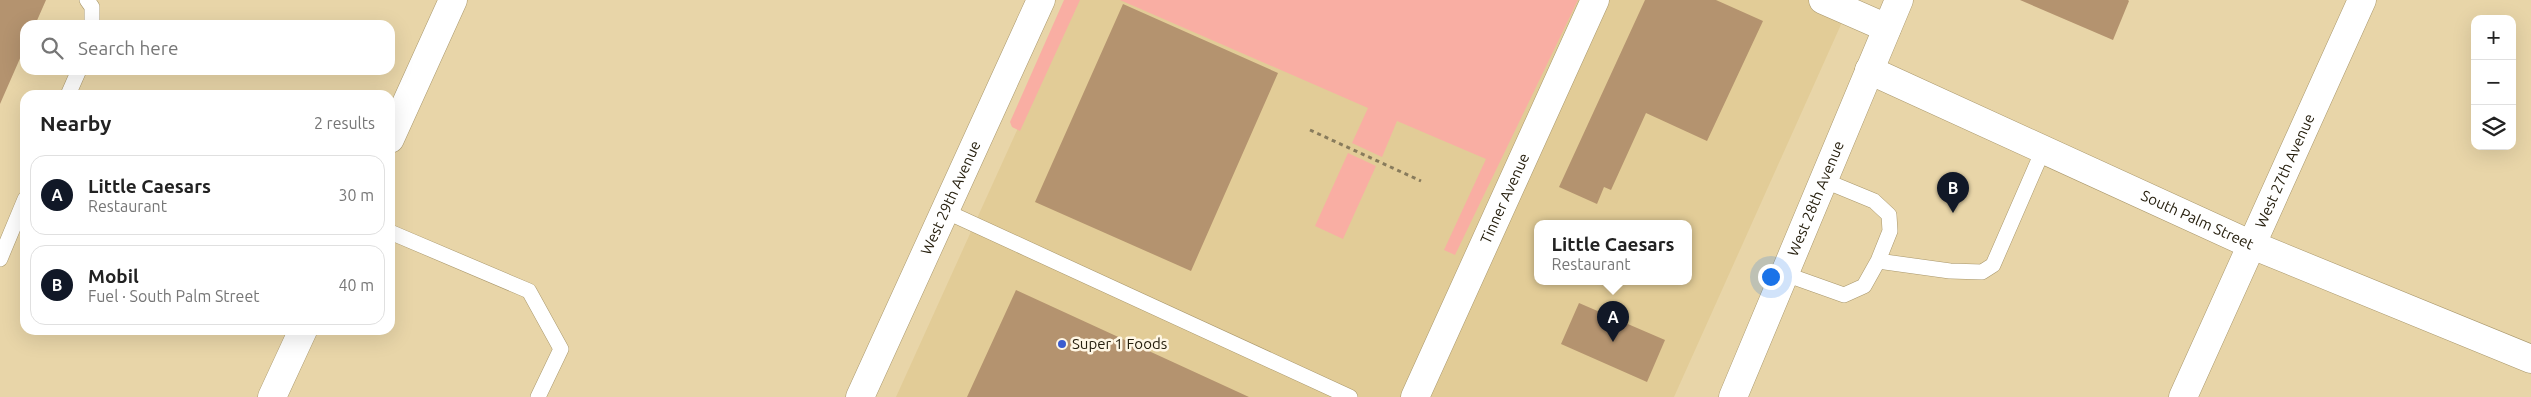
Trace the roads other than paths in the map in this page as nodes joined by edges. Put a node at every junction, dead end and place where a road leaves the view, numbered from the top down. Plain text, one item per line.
1 (88, 0) edge
2 (453, 0) edge
3 (1041, 0) edge
4 (1595, 0) edge
5 (1823, 0) edge
6 (1900, 0) edge
7 (2362, 0) edge
8 (92, 20) edge
9 (1887, 28) junction
10 (1869, 70) junction
11 (76, 75) edge
12 (70, 90) edge
13 (395, 127) edge
14 (2043, 150) junction
15 (1823, 180) junction
16 (20, 211) edge
17 (945, 211) junction
18 (395, 234) edge
19 (2252, 245) junction
20 (0, 259) edge
21 (1878, 261) junction
22 (1785, 274) junction
23 (301, 335) edge
24 (2531, 359) edge
25 (272, 397) edge
26 (538, 397) edge
27 (860, 397) edge
28 (1350, 397) edge
29 (1416, 397) edge
30 (1733, 397) edge
31 (2183, 397) edge

1 - 8 lane
2 - 13 street
3 - 17 street, West 29th Avenue
4 - 29 street, Tinner Avenue
5 - 9 street
6 - 9 street, West 28th Avenue
7 - 19 street, West 27th Avenue
9 - 10 street, West 28th Avenue
10 - 14 street, South Palm Street
10 - 15 street, West 28th Avenue
11 - 12 lane
14 - 19 street, South Palm Street
14 - 21 lane
15 - 21 lane
15 - 22 street, West 28th Avenue
16 - 20 lane
17 - 27 street, West 29th Avenue
17 - 28 lane
18 - 26 lane
19 - 24 street, South Palm Street
19 - 31 street, West 27th Avenue
21 - 22 lane
22 - 30 street, West 28th Avenue
23 - 25 street

